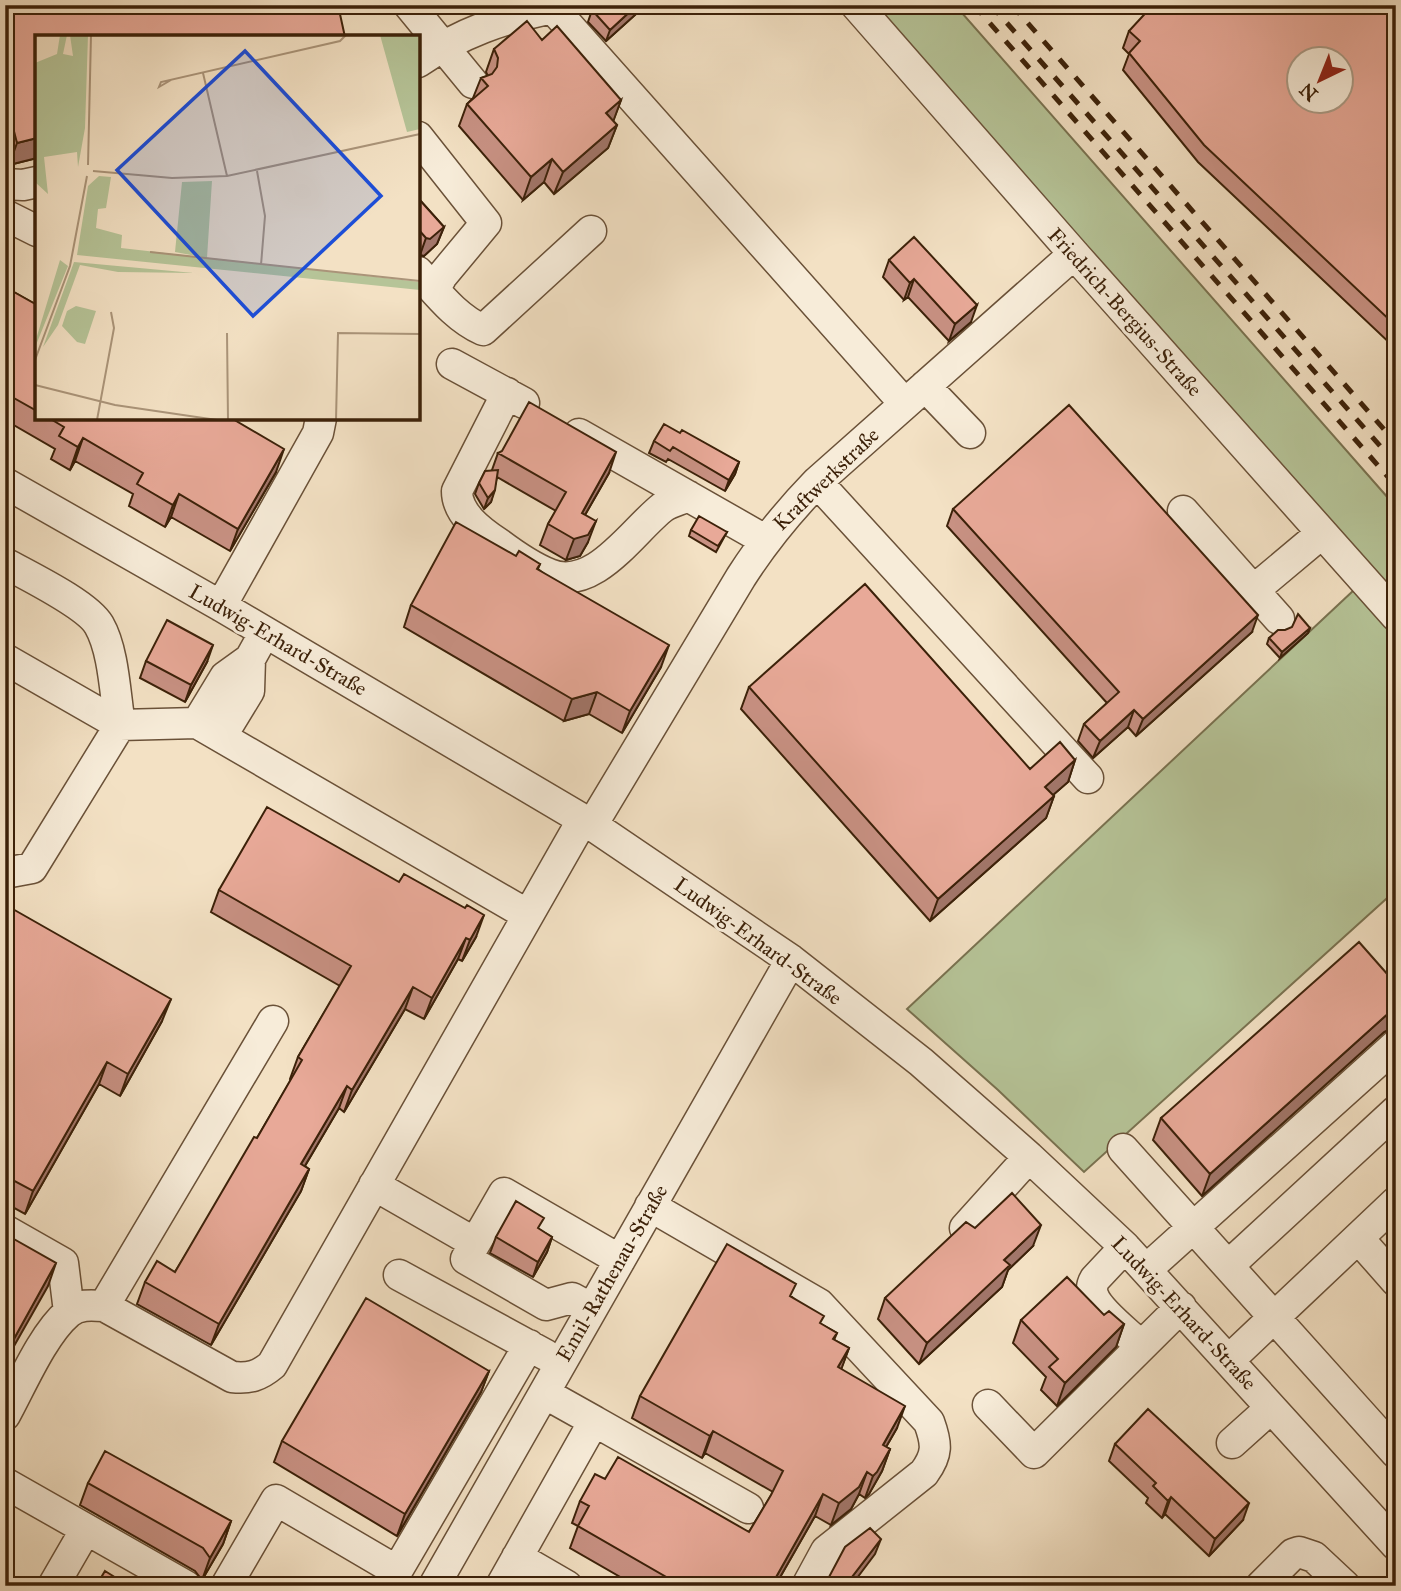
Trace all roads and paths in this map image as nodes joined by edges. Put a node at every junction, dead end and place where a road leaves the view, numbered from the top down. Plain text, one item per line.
1 (410, 5) edge
2 (856, 5) edge
3 (552, 7) edge
4 (430, 54) edge
5 (473, 83) dead end
6 (420, 139) edge
7 (35, 182) edge
8 (5, 184) edge
9 (5, 215) edge
10 (35, 230) edge
11 (591, 231) dead end
12 (1074, 254) junction
13 (426, 281) edge
14 (452, 364) dead end
15 (507, 393) junction
16 (915, 395) junction
17 (321, 420) edge
18 (970, 433) dead end
19 (817, 482) junction
20 (5, 483) edge
21 (688, 496) junction
22 (1183, 512) dead end
23 (1322, 533) junction
24 (765, 540) junction
25 (5, 563) edge
26 (1254, 590) junction
27 (221, 606) junction
28 (1396, 616) edge
29 (1279, 619) dead end
30 (265, 632) junction
31 (5, 659) edge
32 (120, 725) junction
33 (209, 730) junction
34 (1088, 778) dead end
35 (588, 822) junction
36 (5, 873) edge
37 (528, 915) junction
38 (791, 960) junction
39 (273, 1021) dead end
40 (1396, 1045) edge
41 (1368, 1070) junction
42 (1396, 1100) edge
43 (1396, 1111) edge
44 (1124, 1149) dead end
45 (1029, 1157) junction
46 (374, 1185) junction
47 (1396, 1202) edge
48 (650, 1206) junction
49 (1193, 1226) junction
50 (965, 1228) edge
51 (5, 1230) edge
52 (1358, 1238) junction
53 (475, 1243) junction
54 (1125, 1247) junction
55 (620, 1259) junction
56 (1228, 1266) junction
57 (1147, 1269) junction
58 (398, 1275) dead end
59 (1396, 1281) edge
60 (104, 1306) junction
61 (1181, 1307) junction
62 (592, 1309) junction
63 (69, 1312) junction
64 (1275, 1316) junction
65 (529, 1346) junction
66 (1141, 1346) junction
67 (1229, 1360) junction
68 (561, 1363) junction
69 (544, 1393) junction
70 (988, 1405) dead end
71 (1272, 1408) junction
72 (5, 1415) edge
73 (594, 1421) junction
74 (1232, 1443) dead end
75 (1396, 1453) edge
76 (5, 1483) edge
77 (748, 1508) dead end
78 (86, 1529) junction
79 (1396, 1545) edge
80 (517, 1557) junction
81 (1264, 1585) edge
82 (53, 1586) edge
83 (186, 1586) edge
84 (226, 1586) edge
85 (434, 1586) edge
86 (501, 1586) edge
87 (567, 1586) edge
88 (807, 1586) edge
89 (1345, 1586) edge

1 - 4 street
2 - 12 street, Friedrich-Bergius-Straße
3 - 4 street
3 - 16 street
4 - 5 street
6 - 13 street
7 - 8 street
9 - 10 street
11 - 13 street
12 - 16 street, Kraftwerkstraße
12 - 23 street, Friedrich-Bergius-Straße
14 - 15 street
15 - 21 street
15 - 21 street
16 - 18 street
16 - 19 street, Kraftwerkstraße
17 - 27 street
19 - 24 street, Kraftwerkstraße
19 - 34 street
20 - 27 street, Ludwig-Erhard-Straße
21 - 24 street
22 - 26 street
23 - 26 street
23 - 28 street, Friedrich-Bergius-Straße
24 - 35 street, Kraftwerkstraße
25 - 32 street
26 - 29 street
27 - 30 street, Ludwig-Erhard-Straße
30 - 33 street
30 - 35 street, Ludwig-Erhard-Straße
31 - 32 street
32 - 33 street
32 - 36 street
33 - 37 street
35 - 37 street, Kraftwerkstraße
35 - 38 street, Ludwig-Erhard-Straße
37 - 46 street, Kraftwerkstraße
38 - 45 street, Ludwig-Erhard-Straße
38 - 48 street, Emil-Rathenau-Straße
39 - 60 street
40 - 41 street
41 - 42 street
41 - 49 street
43 - 56 street
44 - 49 street
45 - 50 street
45 - 54 street, Ludwig-Erhard-Straße
46 - 53 street
46 - 60 street, Kraftwerkstraße
47 - 52 street
48 - 55 street, Emil-Rathenau-Straße
48 - 88 street
49 - 56 street
49 - 57 street
51 - 63 street
52 - 59 street
52 - 64 street
53 - 55 street
53 - 62 street
54 - 57 street, Ludwig-Erhard-Straße
54 - 66 street
55 - 62 street, Emil-Rathenau-Straße
56 - 64 street
57 - 61 street, Ludwig-Erhard-Straße
58 - 65 street
60 - 63 street
61 - 66 street
61 - 67 street, Ludwig-Erhard-Straße
62 - 68 street, Emil-Rathenau-Straße
63 - 72 street
64 - 67 street
64 - 75 street
65 - 68 street
65 - 84 street
66 - 70 street
67 - 71 street, Ludwig-Erhard-Straße
68 - 69 street, Emil-Rathenau-Straße
69 - 73 street
69 - 85 street, Emil-Rathenau-Straße
71 - 74 street
71 - 79 street, Ludwig-Erhard-Straße
73 - 77 street
73 - 80 street
76 - 78 street
78 - 82 street
78 - 83 street
80 - 86 street
80 - 87 street
81 - 89 street

